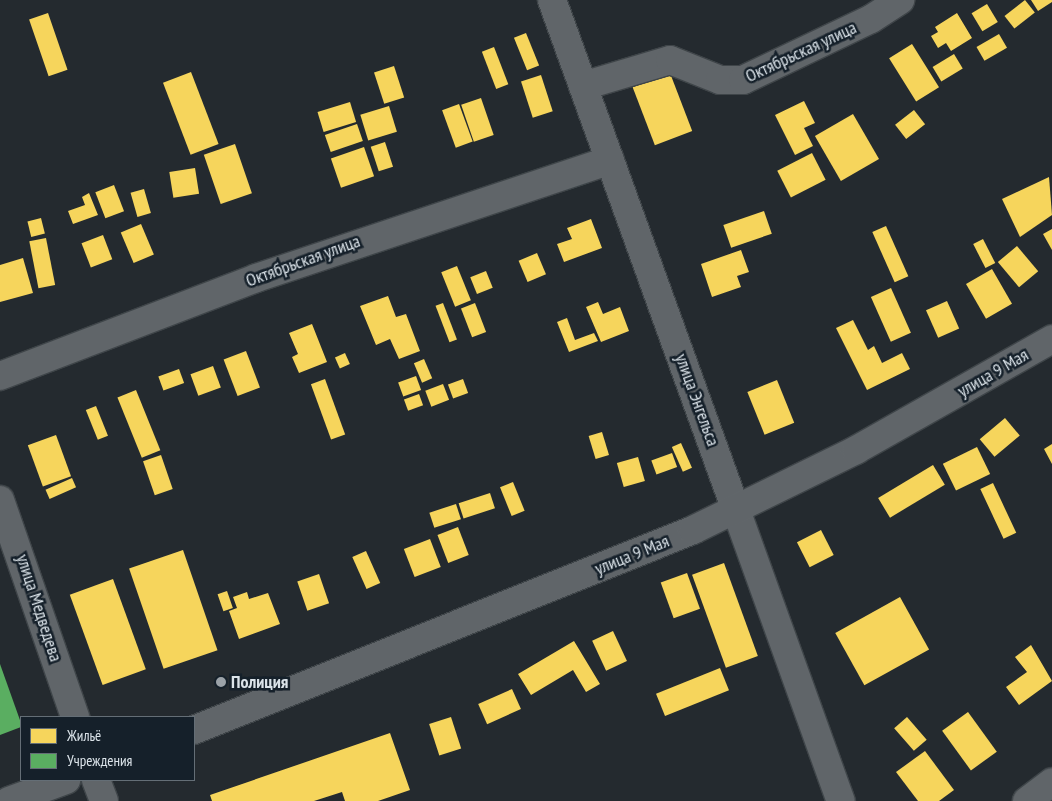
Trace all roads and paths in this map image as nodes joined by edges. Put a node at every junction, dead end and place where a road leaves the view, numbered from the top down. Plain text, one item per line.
1 (552, 0) edge
2 (900, 0) edge
3 (583, 86) junction
4 (610, 160) junction
5 (1052, 339) edge
6 (0, 376) edge
7 (0, 500) edge
8 (736, 510) junction
9 (75, 716) edge
10 (195, 730) edge
11 (63, 781) edge
12 (96, 781) edge
13 (1052, 782) edge
14 (9, 801) edge
15 (104, 801) edge
16 (841, 801) edge
17 (1027, 801) edge

1 - 3 street, улица Энгельса
2 - 3 street, Октябрьская улица
3 - 4 street, улица Энгельса
4 - 6 street, Октябрьская улица
4 - 8 street, улица Энгельса
5 - 8 street, улица 9 Мая
7 - 9 street, улица Медведева
8 - 10 street, улица 9 Мая
8 - 16 street, улица Энгельса
11 - 14 street
12 - 15 street
13 - 17 street

